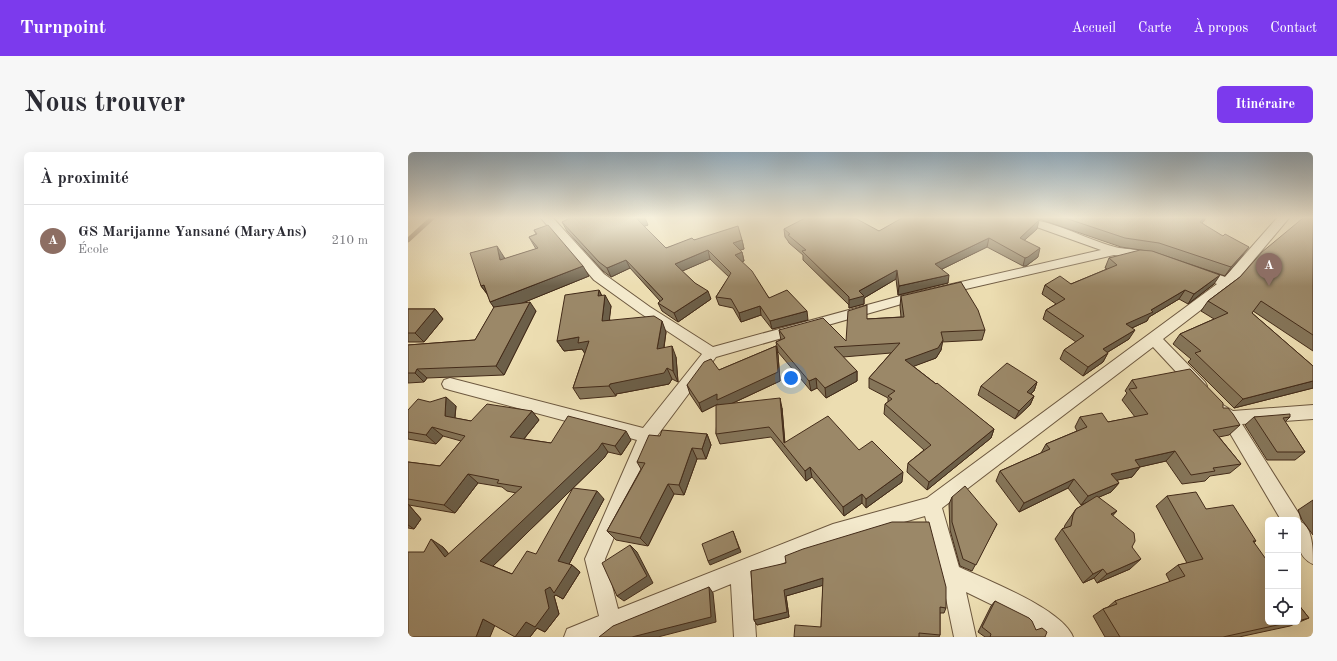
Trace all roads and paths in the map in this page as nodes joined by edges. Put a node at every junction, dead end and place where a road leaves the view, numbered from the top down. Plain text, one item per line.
1 (567, 241) edge
2 (1085, 241) edge
3 (1260, 241) edge
4 (1114, 251) junction
5 (1164, 260) edge
6 (1185, 268) edge
7 (1227, 283) junction
8 (1154, 339) junction
9 (712, 353) junction
10 (450, 384) dead end
11 (1313, 412) edge
12 (1230, 418) junction
13 (647, 436) junction
14 (932, 504) junction
15 (1290, 517) edge
16 (1301, 535) edge
17 (1313, 554) edge
18 (742, 569) junction
19 (951, 574) junction
20 (611, 622) junction
21 (575, 637) edge
22 (745, 637) edge
23 (964, 637) edge
24 (1062, 637) edge

1 - 9 street
2 - 4 street
3 - 7 street
4 - 5 street
4 - 9 street
6 - 7 street
7 - 8 street
8 - 12 street
8 - 14 street
9 - 13 street
10 - 13 street
11 - 12 street
12 - 15 street
13 - 20 street
14 - 18 street
14 - 19 street
16 - 17 street
18 - 20 street
18 - 22 street
19 - 23 street
19 - 24 street
20 - 21 street

